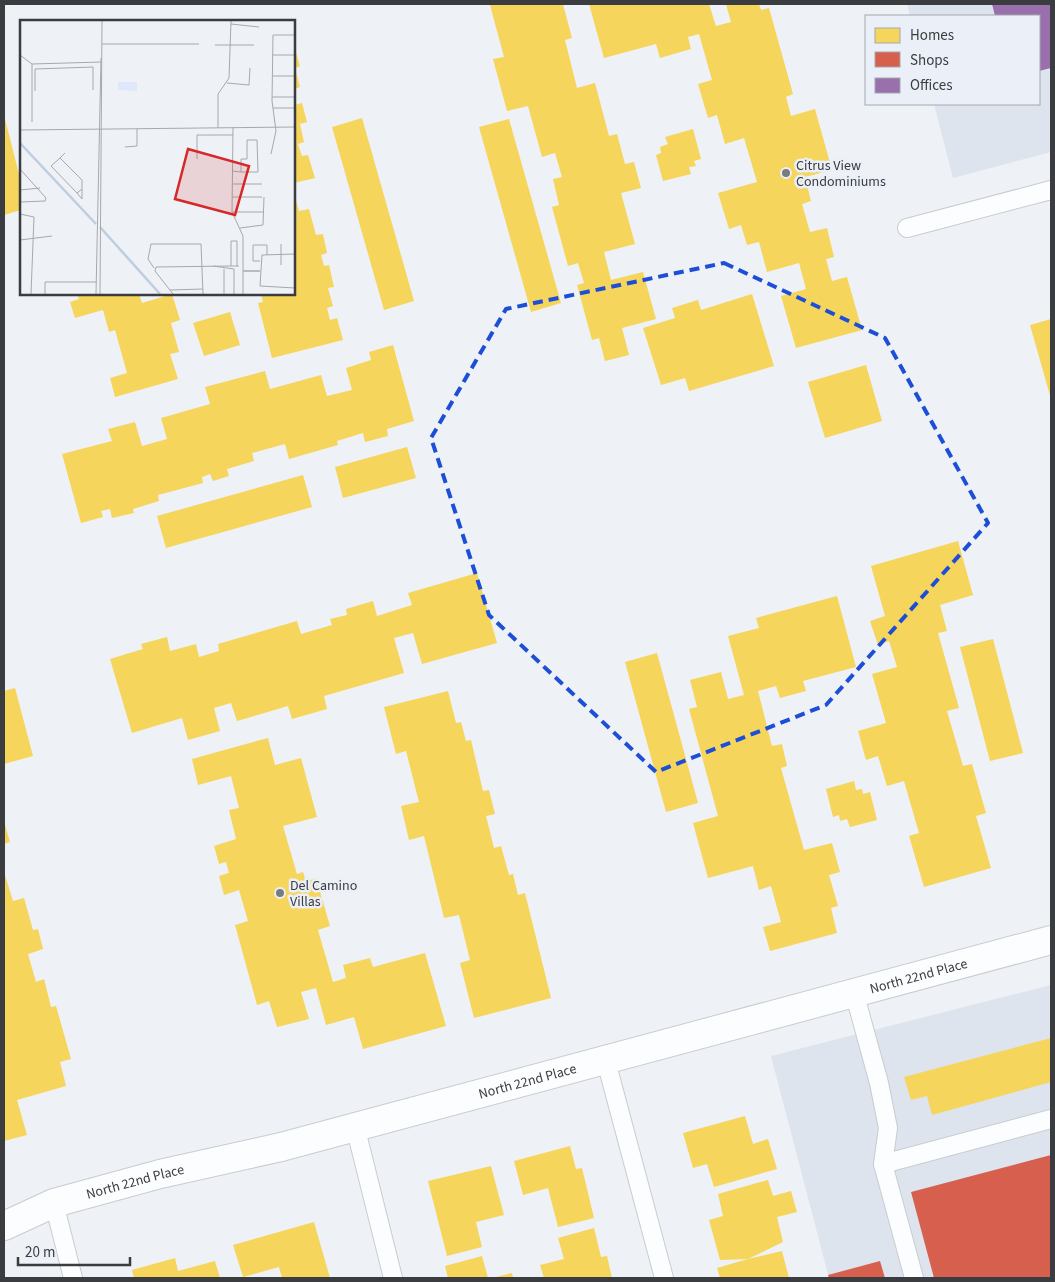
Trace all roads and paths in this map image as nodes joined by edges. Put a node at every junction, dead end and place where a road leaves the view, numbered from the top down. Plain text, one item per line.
1 (1051, 190) edge
2 (907, 228) dead end
3 (1051, 940) edge
4 (854, 992) junction
5 (606, 1061) junction
6 (1051, 1119) edge
7 (354, 1126) junction
8 (883, 1164) junction
9 (54, 1203) junction
10 (4, 1226) edge
11 (74, 1278) edge
12 (393, 1278) edge
13 (664, 1278) edge
14 (914, 1278) edge

1 - 2 lane
3 - 4 street, North 22nd Place
4 - 5 street, North 22nd Place
4 - 8 lane
5 - 7 street, North 22nd Place
5 - 13 lane
6 - 8 lane
7 - 9 street, North 22nd Place
7 - 12 lane
8 - 14 lane
9 - 10 street, North 22nd Place
9 - 11 lane

